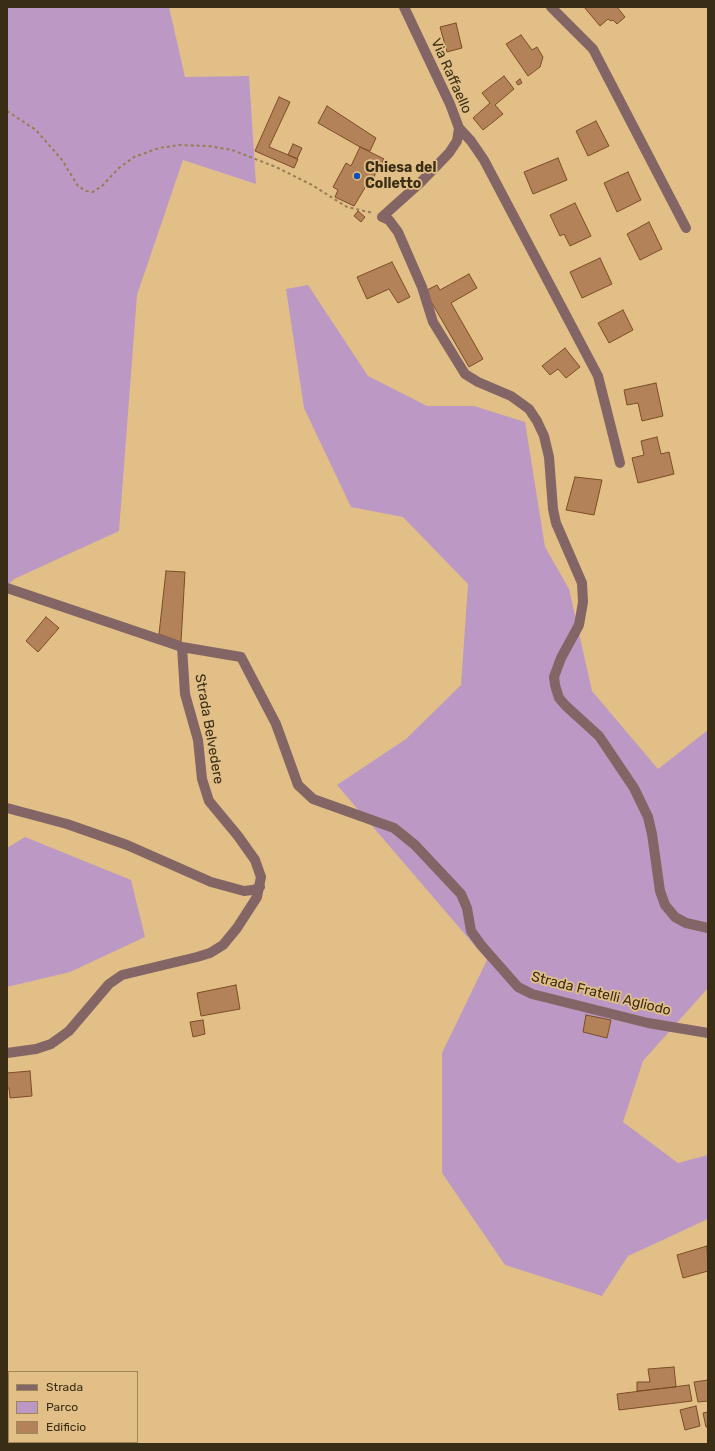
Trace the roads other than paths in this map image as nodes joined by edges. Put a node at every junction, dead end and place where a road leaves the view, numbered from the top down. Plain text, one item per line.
1 (404, 7) edge
2 (551, 7) edge
3 (458, 128) junction
4 (686, 228) dead end
5 (620, 463) dead end
6 (7, 588) edge
7 (182, 647) junction
8 (7, 808) edge
9 (260, 886) junction
10 (708, 928) edge
11 (708, 1033) edge
12 (7, 1053) edge

1 - 3 street, Via Raffaello
2 - 4 street
3 - 5 street
3 - 10 street, Via Raffaello
6 - 7 street
7 - 9 street, Strada Belvedere
7 - 11 street, Strada Fratelli Agliodo
8 - 9 street
9 - 12 street, Strada Belvedere

